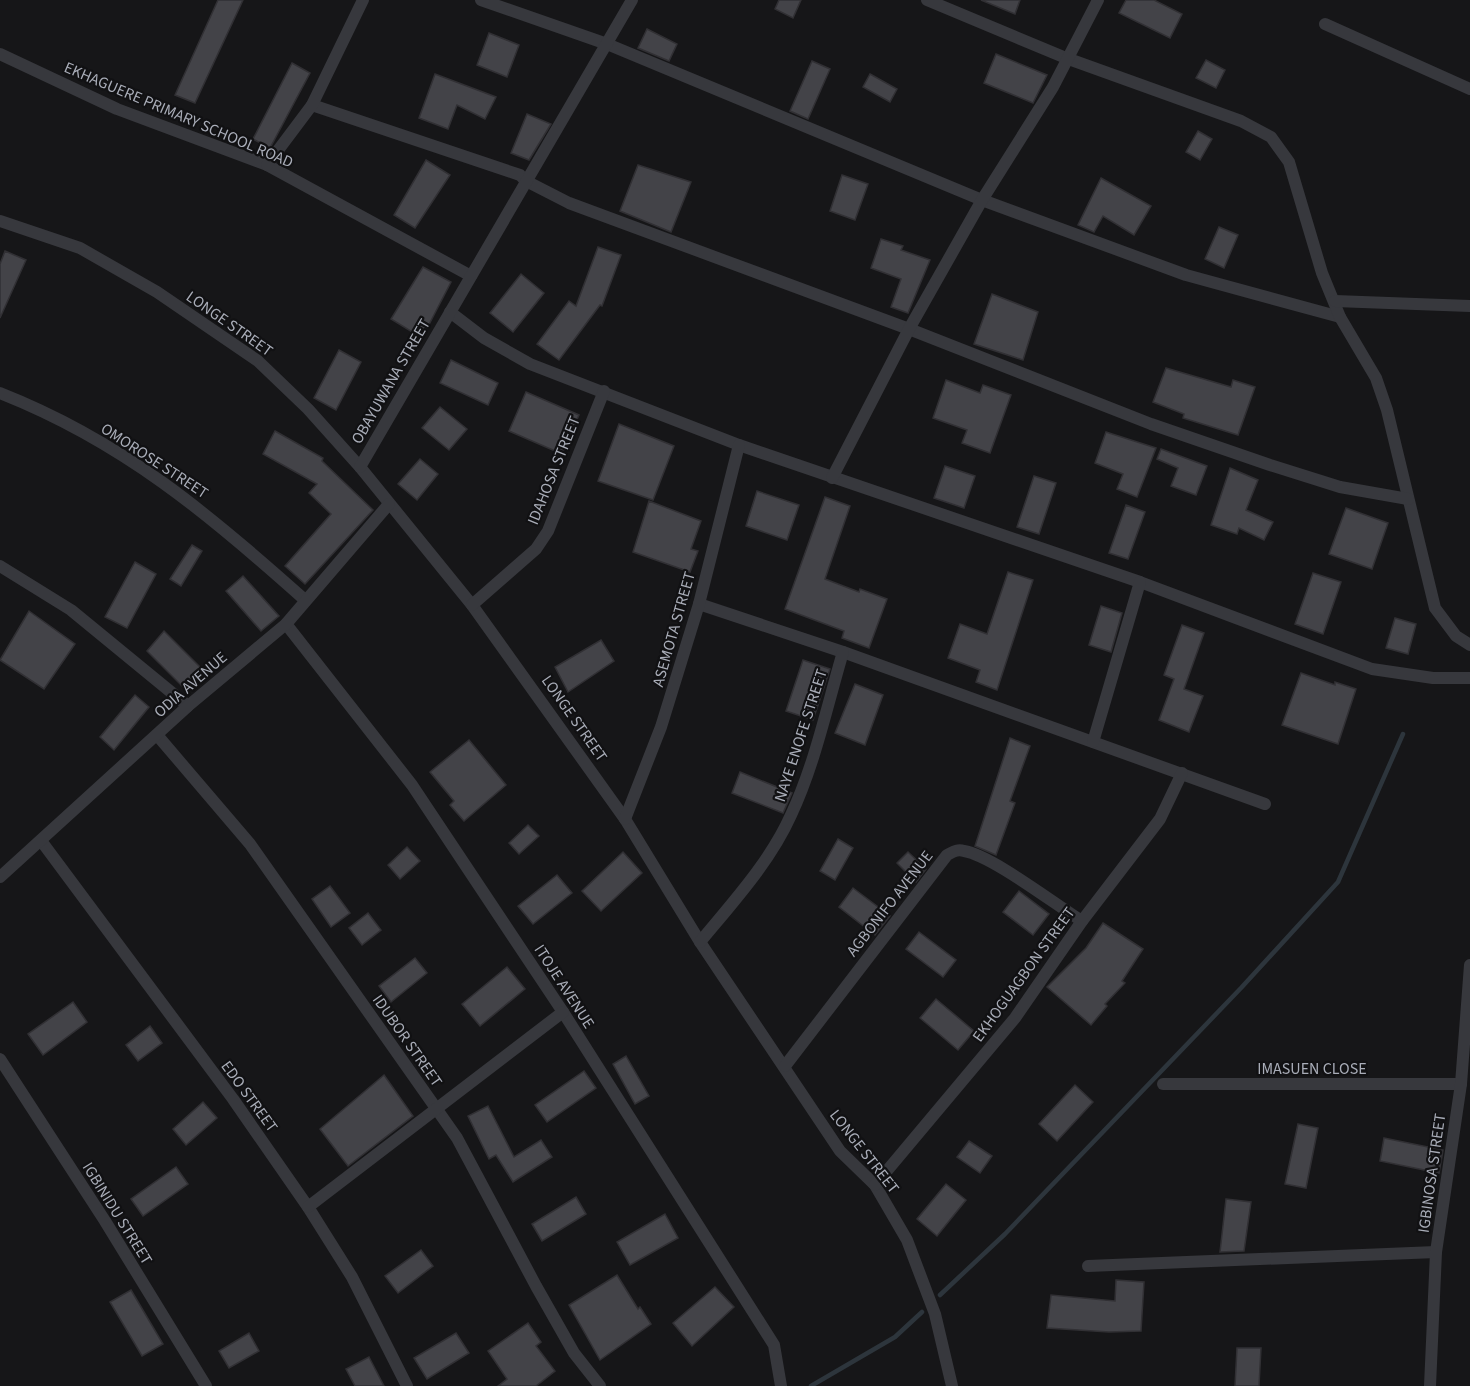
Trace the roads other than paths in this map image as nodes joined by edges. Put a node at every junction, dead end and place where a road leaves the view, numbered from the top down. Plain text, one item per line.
1 (363, 0) edge
2 (481, 0) edge
3 (632, 0) edge
4 (927, 0) edge
5 (1098, 0) edge
6 (1325, 24) dead end
7 (607, 44) junction
8 (0, 54) edge
9 (1066, 58) junction
10 (1470, 89) edge
11 (312, 105) junction
12 (267, 165) junction
13 (526, 181) junction
14 (982, 200) junction
15 (0, 221) edge
16 (471, 276) junction
17 (1335, 301) junction
18 (1470, 306) edge
19 (450, 312) junction
20 (1340, 317) junction
21 (909, 329) junction
22 (603, 391) junction
23 (0, 393) edge
24 (739, 445) junction
25 (360, 467) junction
26 (832, 478) junction
27 (1408, 499) junction
28 (389, 504) junction
29 (0, 566) edge
30 (1140, 582) junction
31 (305, 600) junction
32 (699, 604) junction
33 (472, 605) junction
34 (286, 624) junction
35 (1470, 645) edge
36 (843, 652) junction
37 (1470, 678) edge
38 (188, 706) junction
39 (157, 735) junction
40 (1093, 742) junction
41 (1182, 773) junction
42 (1264, 804) dead end
43 (625, 819) junction
44 (42, 842) junction
45 (0, 876) edge
46 (1082, 921) junction
47 (700, 942) junction
48 (1470, 965) edge
49 (564, 1012) junction
50 (0, 1059) edge
51 (784, 1065) junction
52 (1163, 1084) dead end
53 (1461, 1084) junction
54 (435, 1107) junction
55 (875, 1185) junction
56 (308, 1207) junction
57 (1436, 1252) junction
58 (1088, 1266) dead end
59 (206, 1386) edge
60 (407, 1386) edge
61 (600, 1386) edge
62 (781, 1386) edge
63 (952, 1386) edge
64 (1430, 1386) edge

1 - 11 street
2 - 7 street
3 - 7 street, OBAYUWANA STREET
4 - 9 street
5 - 9 street
6 - 10 street
7 - 13 street, OBAYUWANA STREET
7 - 14 street
8 - 12 street, EKHAGUERE PRIMARY SCHOOL ROAD
9 - 14 street
9 - 17 street
11 - 12 street
11 - 13 street
12 - 16 street, EKHAGUERE PRIMARY SCHOOL ROAD
13 - 16 street, OBAYUWANA STREET
13 - 21 street
14 - 20 street
14 - 21 street
15 - 25 street, LONGE STREET
16 - 19 street, OBAYUWANA STREET
17 - 18 street
17 - 20 street
19 - 22 street
19 - 25 street, OBAYUWANA STREET
20 - 27 street
21 - 26 street
21 - 27 street
22 - 24 street
22 - 33 street, IDAHOSA STREET
23 - 31 street, OMOROSE STREET
24 - 26 street
24 - 32 street, ASEMOTA STREET
25 - 28 street, LONGE STREET
26 - 30 street
27 - 35 street
28 - 31 street, ODIA AVENUE
28 - 33 street, LONGE STREET
29 - 38 street
30 - 37 street
30 - 40 street
31 - 34 street, ODIA AVENUE
32 - 36 street
32 - 43 street, ASEMOTA STREET
33 - 43 street, LONGE STREET
34 - 38 street, ODIA AVENUE
34 - 49 street, ITOJE AVENUE
36 - 40 street
36 - 47 street, NAYE ENOFE STREET
38 - 39 street, ODIA AVENUE
39 - 44 street, ODIA AVENUE
39 - 54 street, IDUBOR STREET
40 - 41 street
41 - 42 street
41 - 46 street, EKHOGUAGBON STREET
43 - 47 street, LONGE STREET
44 - 45 street, ODIA AVENUE
44 - 56 street, EDO STREET
46 - 51 street, AGBONIFO AVENUE
46 - 55 street, EKHOGUAGBON STREET
47 - 51 street, LONGE STREET
48 - 53 street, IGBINOSA STREET
49 - 54 street
49 - 62 street, ITOJE AVENUE
50 - 59 street, IGBINIDU STREET
51 - 55 street, LONGE STREET
52 - 53 street, IMASUEN CLOSE
53 - 57 street, IGBINOSA STREET
54 - 56 street
54 - 61 street, IDUBOR STREET
55 - 63 street, LONGE STREET
56 - 60 street, EDO STREET
57 - 58 street
57 - 64 street, IGBINOSA STREET

